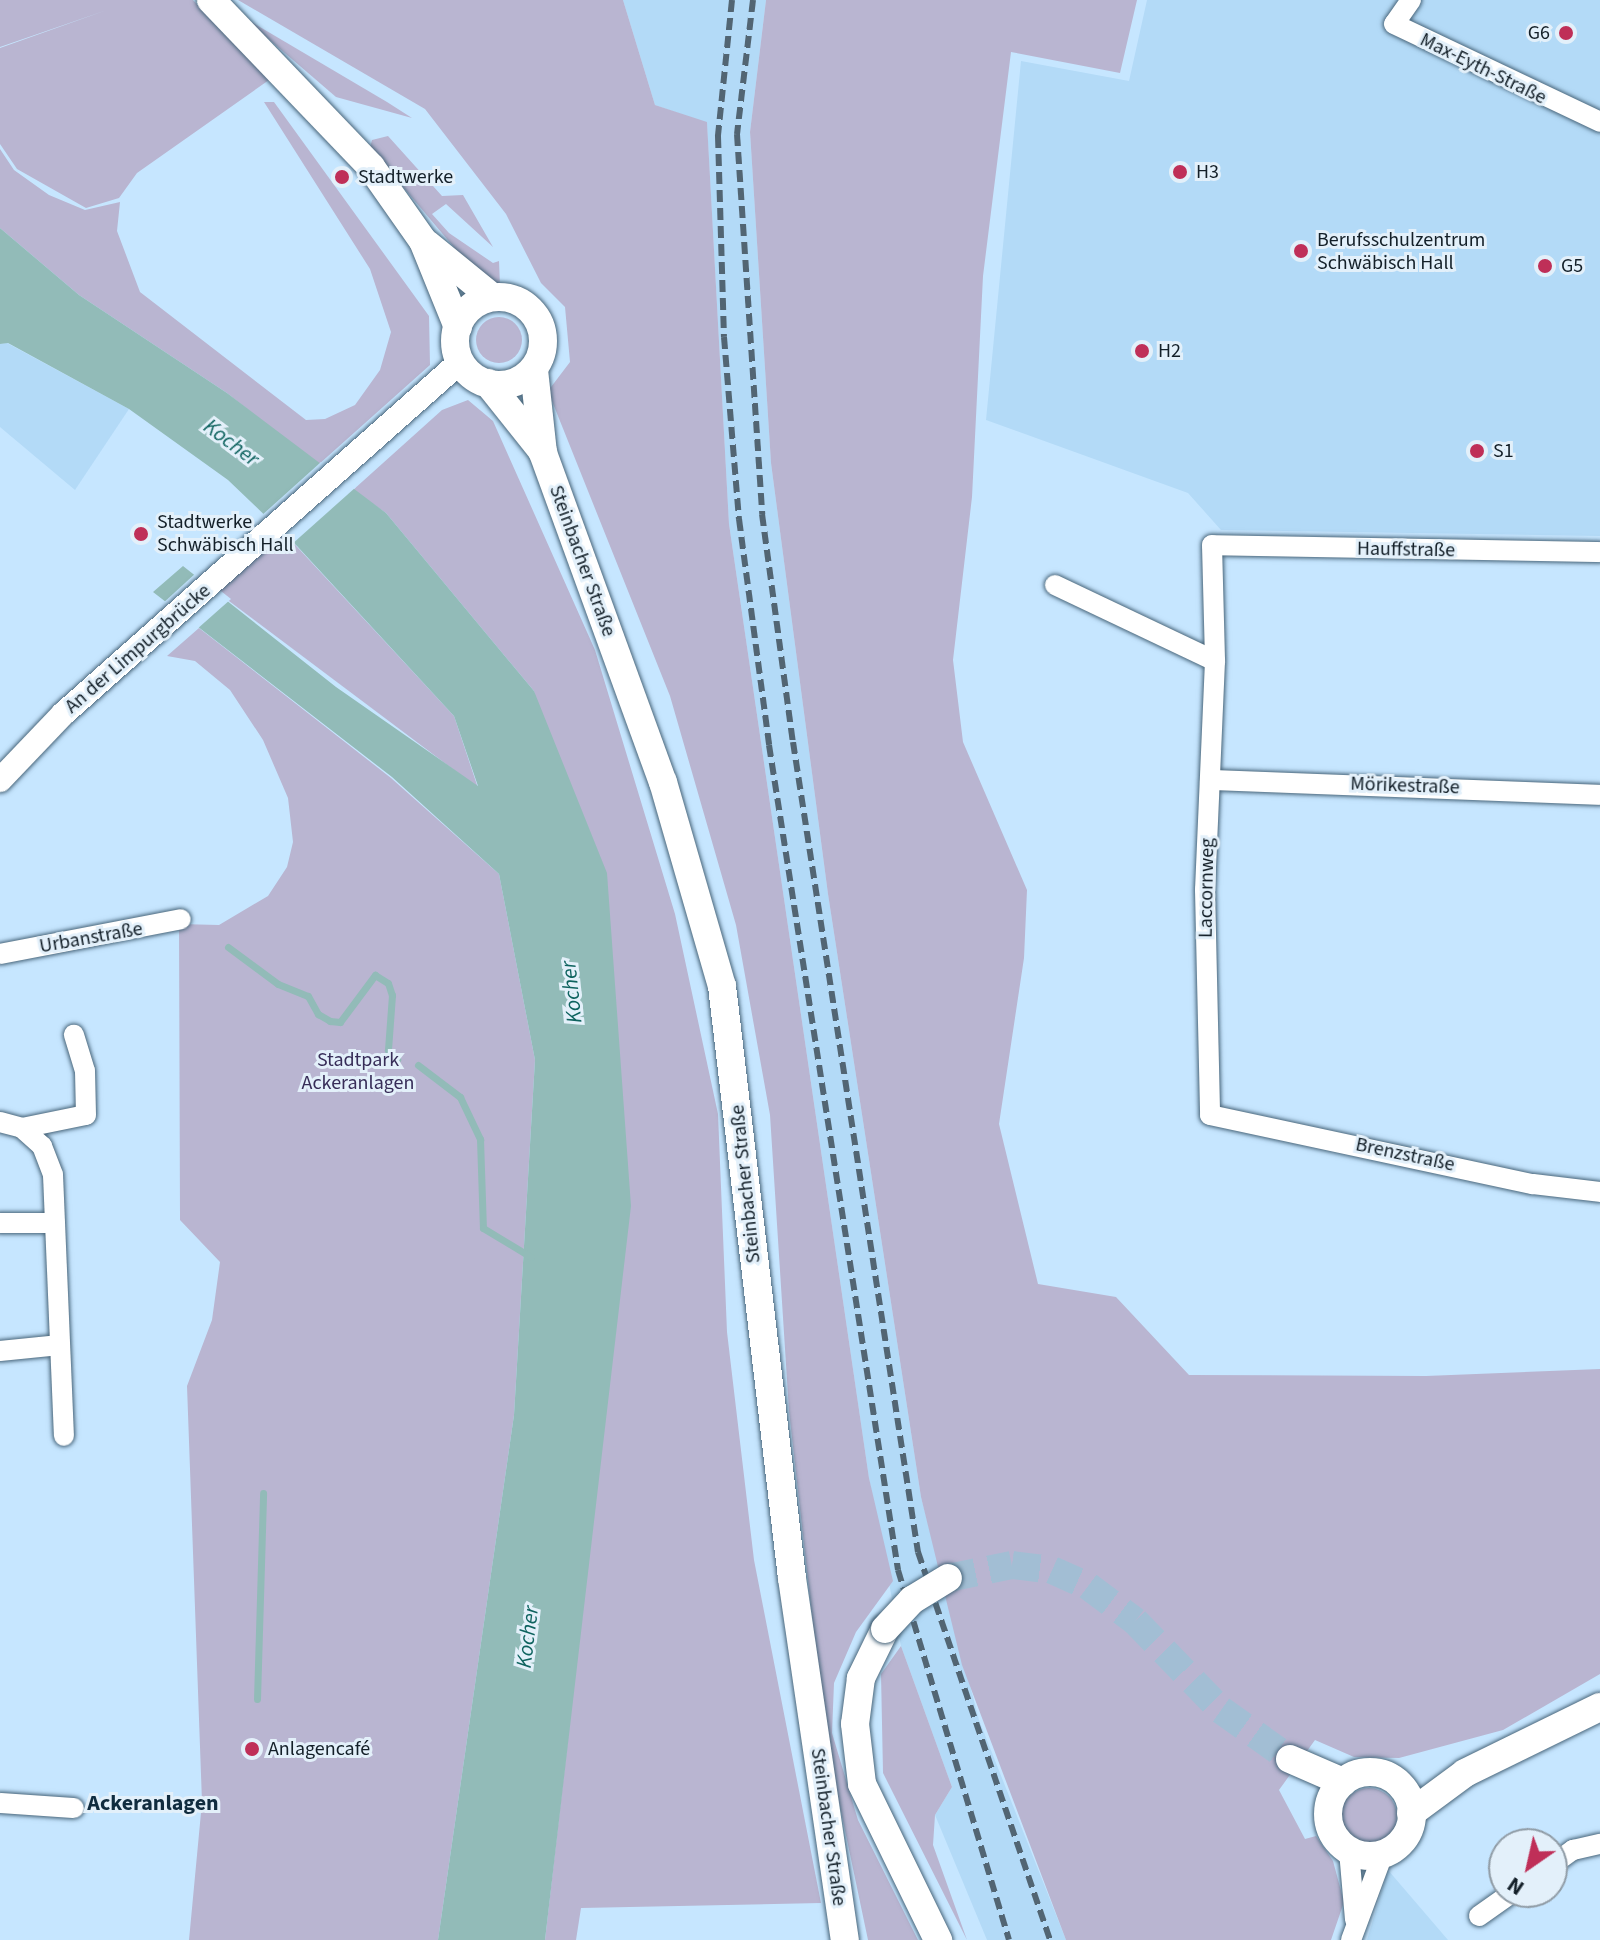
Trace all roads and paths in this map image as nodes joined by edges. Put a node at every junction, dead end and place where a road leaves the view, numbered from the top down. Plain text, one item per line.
1 (211, 0) edge
2 (1411, 0) edge
3 (1600, 122) edge
4 (423, 241) junction
5 (492, 297) junction
6 (458, 327) junction
7 (460, 362) junction
8 (534, 370) junction
9 (488, 383) junction
10 (543, 453) junction
11 (1212, 545) joint
12 (1600, 552) edge
13 (1055, 585) dead end
14 (1215, 661) junction
15 (0, 780) edge
16 (1210, 780) junction
17 (1600, 795) edge
18 (181, 919) dead end
19 (0, 954) edge
20 (74, 1035) dead end
21 (1210, 1115) joint
22 (0, 1122) edge
23 (22, 1128) junction
24 (1600, 1192) edge
25 (0, 1223) edge
26 (55, 1223) junction
27 (60, 1345) junction
28 (0, 1351) edge
29 (64, 1436) dead end
30 (948, 1578) tunnel mouth
31 (1600, 1707) edge
32 (1297, 1763) tunnel mouth
33 (1465, 1773) junction
34 (1397, 1783) junction
35 (1337, 1790) junction
36 (0, 1803) edge
37 (74, 1808) dead end
38 (1411, 1813) junction
39 (1600, 1844) edge
40 (1349, 1851) junction
41 (1383, 1854) junction
42 (1568, 1854) edge
43 (1490, 1908) edge
44 (1479, 1916) dead end
45 (1353, 1934) edge
46 (845, 1940) edge
47 (938, 1940) edge

1 - 4 main road
2 - 3 street, Max-Eyth-Straße
4 - 5 main road
4 - 6 main road
5 - 6 main road
5 - 8 main road
6 - 7 main road
7 - 9 main road
7 - 15 street, An der Limpurgbrücke
8 - 9 main road
8 - 10 main road, Steinbacher Straße
9 - 10 main road, Steinbacher Straße
10 - 46 main road, Steinbacher Straße
11 - 12 street, Hauffstraße
11 - 14 street, Laccornweg
13 - 14 street
14 - 16 street, Laccornweg
16 - 17 street, Mörikestraße
16 - 21 street, Laccornweg
18 - 19 street, Urbanstraße
20 - 23 street
21 - 24 street, Brenzstraße
22 - 23 street
23 - 26 street
25 - 26 street
26 - 27 street
27 - 28 street
27 - 29 street
30 - 47 main road, bridge
31 - 33 main road
32 - 35 main road
33 - 34 main road
33 - 38 main road
34 - 35 main road
34 - 38 main road
35 - 40 main road
36 - 37 street
38 - 41 main road
39 - 42 street
40 - 41 main road
40 - 45 street
41 - 45 street
43 - 44 street

